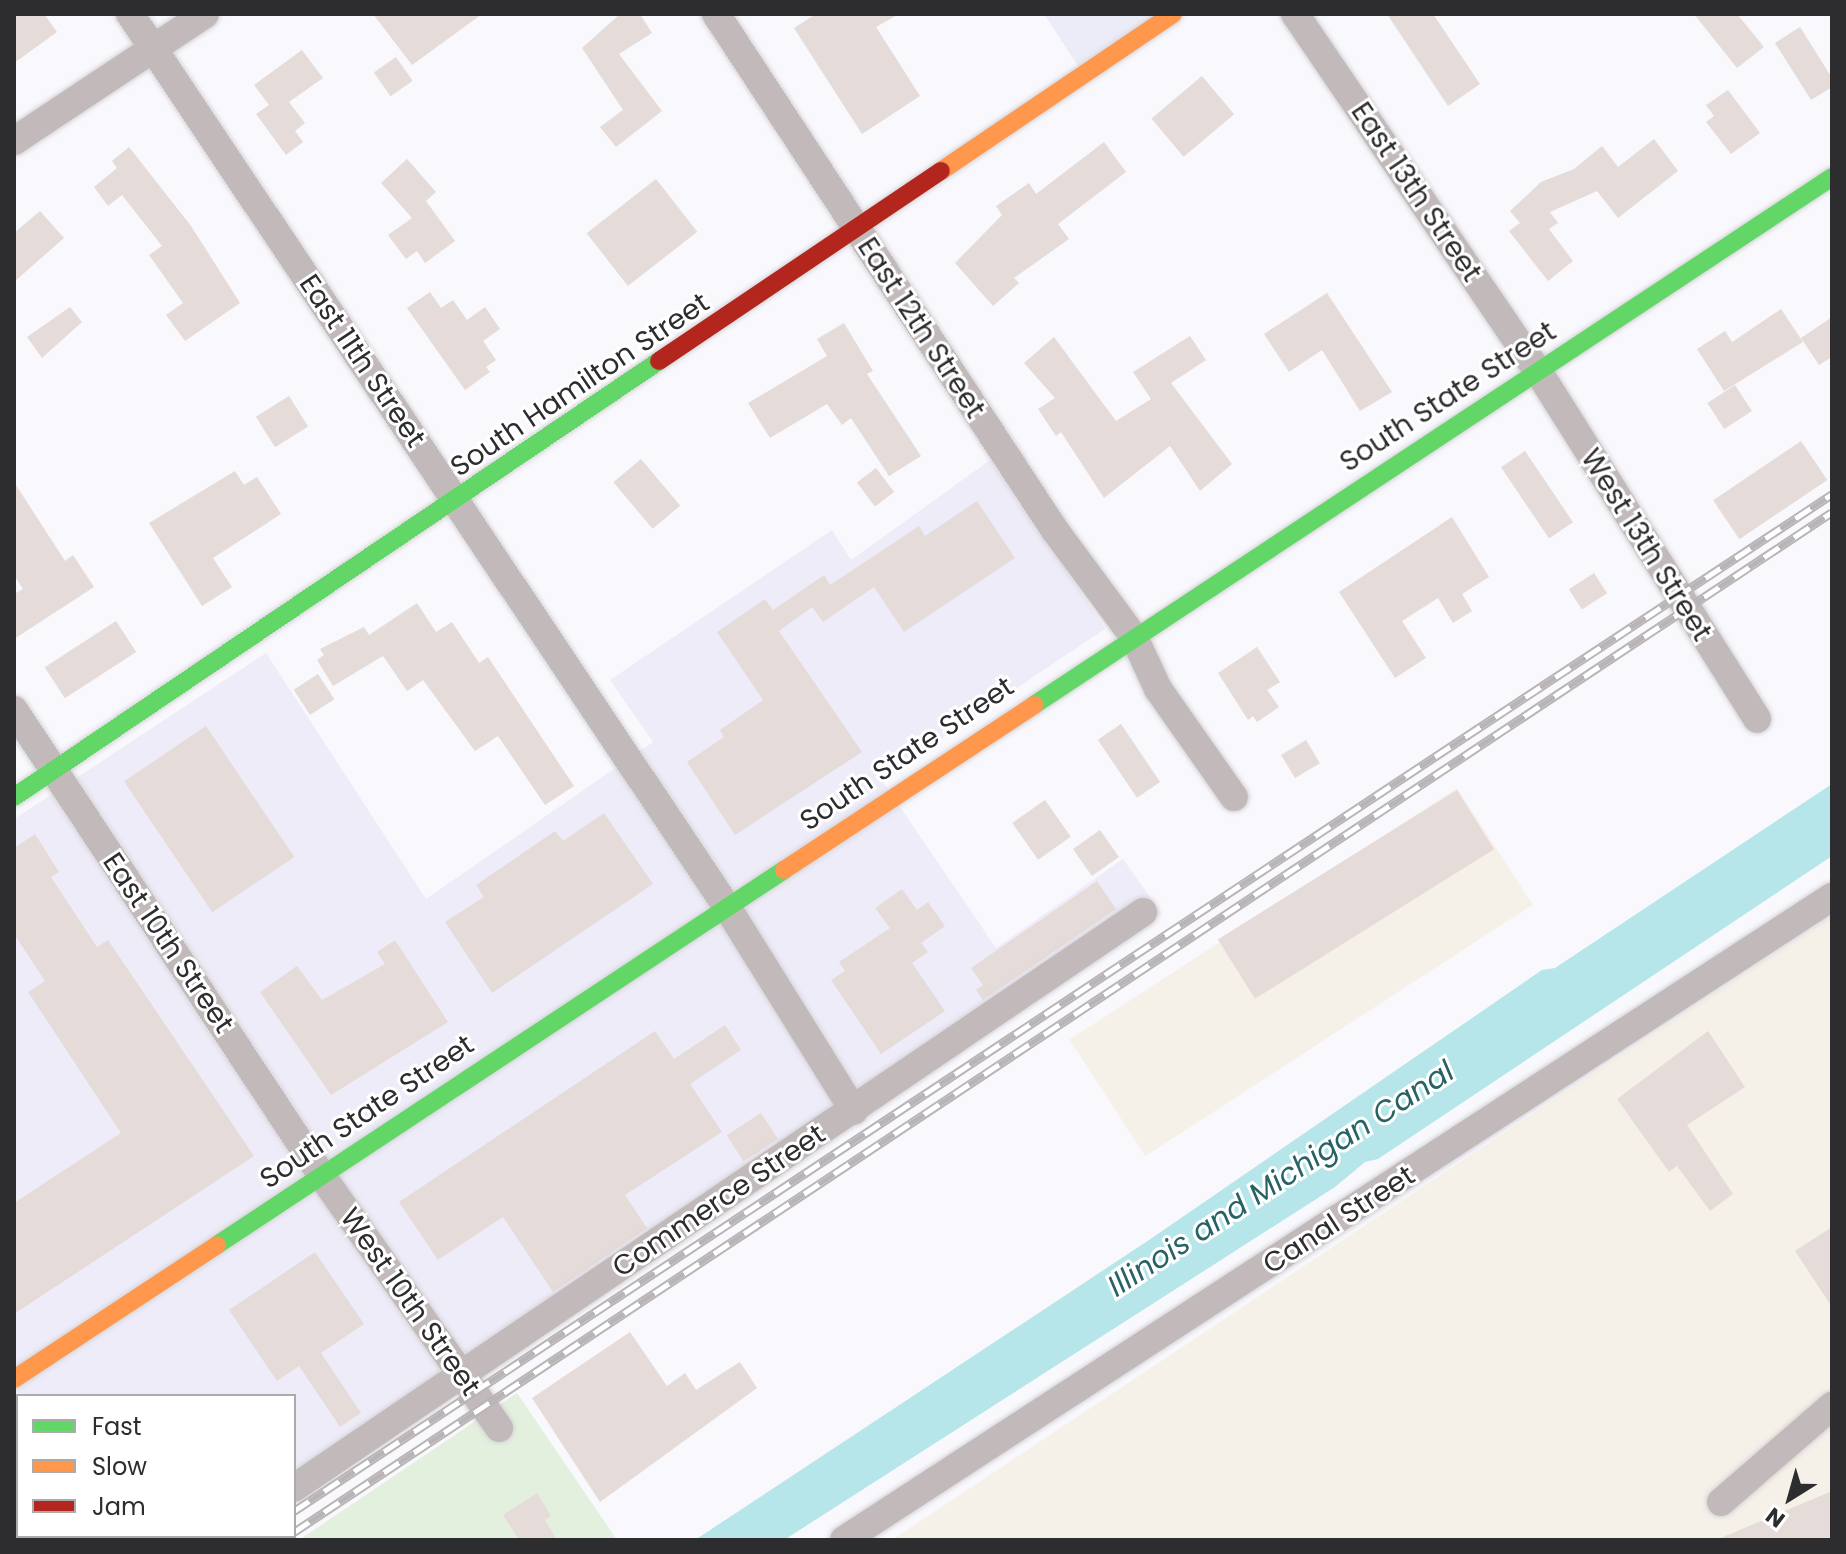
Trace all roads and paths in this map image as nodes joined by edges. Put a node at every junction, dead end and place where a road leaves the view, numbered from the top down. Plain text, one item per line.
1 (130, 14) edge
2 (205, 14) edge
3 (716, 14) edge
4 (1173, 14) edge
5 (1295, 14) edge
6 (152, 48) junction
7 (14, 141) edge
8 (1832, 177) edge
9 (856, 228) junction
10 (1538, 371) junction
11 (456, 502) junction
12 (1134, 637) junction
13 (14, 710) edge
14 (1757, 719) dead end
15 (53, 771) junction
16 (14, 797) edge
17 (1234, 797) dead end
18 (1832, 897) edge
19 (727, 907) junction
20 (1143, 912) dead end
21 (854, 1111) junction
22 (322, 1176) junction
23 (461, 1375) junction
24 (14, 1379) edge
25 (1832, 1406) edge
26 (499, 1428) dead end
27 (296, 1487) edge
28 (1721, 1502) dead end
29 (844, 1540) edge

1 - 6 street, East 11th Street
2 - 6 street
3 - 9 street, East 12th Street
4 - 9 main road, South Hamilton Street
5 - 10 street, East 13th Street
6 - 7 street
6 - 11 street, East 11th Street
8 - 10 main road, South State Street
9 - 11 main road, South Hamilton Street
9 - 12 street, East 12th Street
10 - 12 main road, South State Street
10 - 14 street, West 13th Street
11 - 15 main road, South Hamilton Street
11 - 19 street, East 11th Street
12 - 17 street, East 12th Street
12 - 19 main road, South State Street
13 - 15 street, East 10th Street
15 - 16 main road, South Hamilton Street
15 - 22 street, East 10th Street
18 - 29 street, Canal Street
19 - 21 street, East 11th Street
19 - 22 main road, South State Street
20 - 21 street, Commerce Street
21 - 23 street, Commerce Street
22 - 23 street, West 10th Street
22 - 24 main road, South State Street
23 - 26 street, West 10th Street
23 - 27 street, Commerce Street
25 - 28 street

